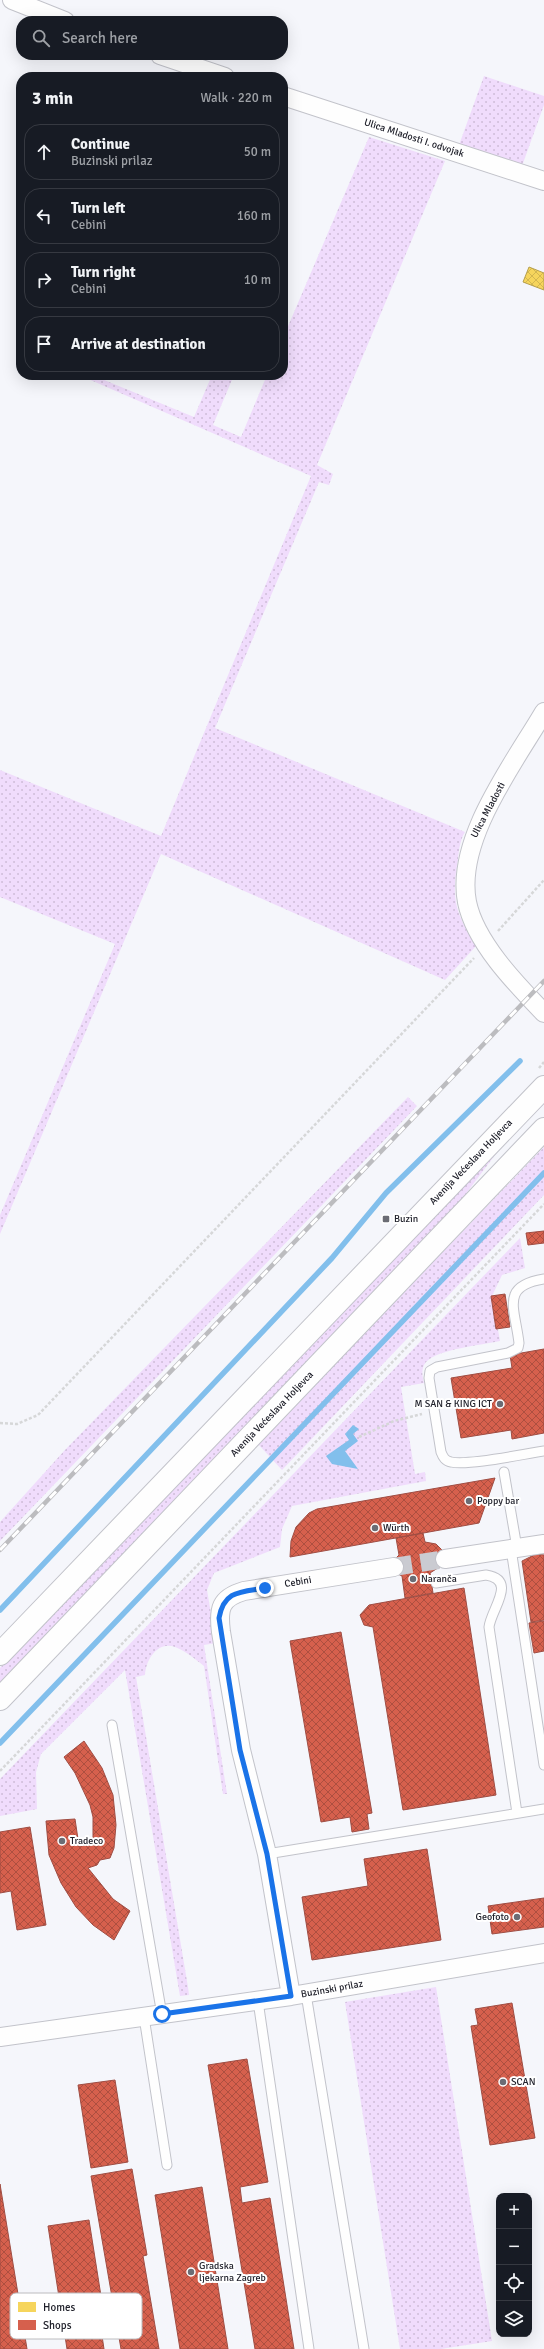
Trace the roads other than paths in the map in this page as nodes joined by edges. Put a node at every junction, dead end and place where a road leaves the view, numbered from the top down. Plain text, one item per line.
1 (12, 0) edge
2 (52, 16) edge
3 (175, 60) edge
4 (210, 72) edge
5 (288, 98) edge
6 (544, 181) edge
7 (544, 712) edge
8 (544, 1013) edge
9 (544, 1087) edge
10 (544, 1129) edge
11 (544, 1279) edge
12 (544, 1451) edge
13 (504, 1472) dead end
14 (544, 1544) edge
15 (514, 1548) junction
16 (445, 1559) tunnel mouth
17 (394, 1567) tunnel mouth
18 (436, 1583) dead end
19 (0, 1654) edge
20 (0, 1699) edge
21 (112, 1725) dead end
22 (544, 1764) edge
23 (544, 1809) edge
24 (517, 1813) junction
25 (267, 1854) junction
26 (544, 1953) edge
27 (298, 1995) junction
28 (258, 2001) junction
29 (162, 2014) junction
30 (144, 2017) junction
31 (0, 2038) edge
32 (167, 2165) dead end
33 (309, 2349) edge
34 (364, 2349) edge

1 - 2 street
3 - 4 street
5 - 6 street, Ulica Mladosti I. odvojak
7 - 8 street, Ulica Mladosti
9 - 19 main road, Avenija Većeslava Holjevca
10 - 20 main road, Avenija Većeslava Holjevca
11 - 12 lane
13 - 15 lane
14 - 15 street
15 - 16 street
15 - 22 lane
17 - 25 street, Cebini
18 - 24 lane
21 - 29 lane
23 - 24 lane
24 - 25 lane
25 - 27 street, Cebini
26 - 27 street, Buzinski prilaz
27 - 28 street, Buzinski prilaz
27 - 34 lane
28 - 29 street, Buzinski prilaz
28 - 33 lane
29 - 30 street, Buzinski prilaz
30 - 31 street, Buzinski prilaz
30 - 32 lane

